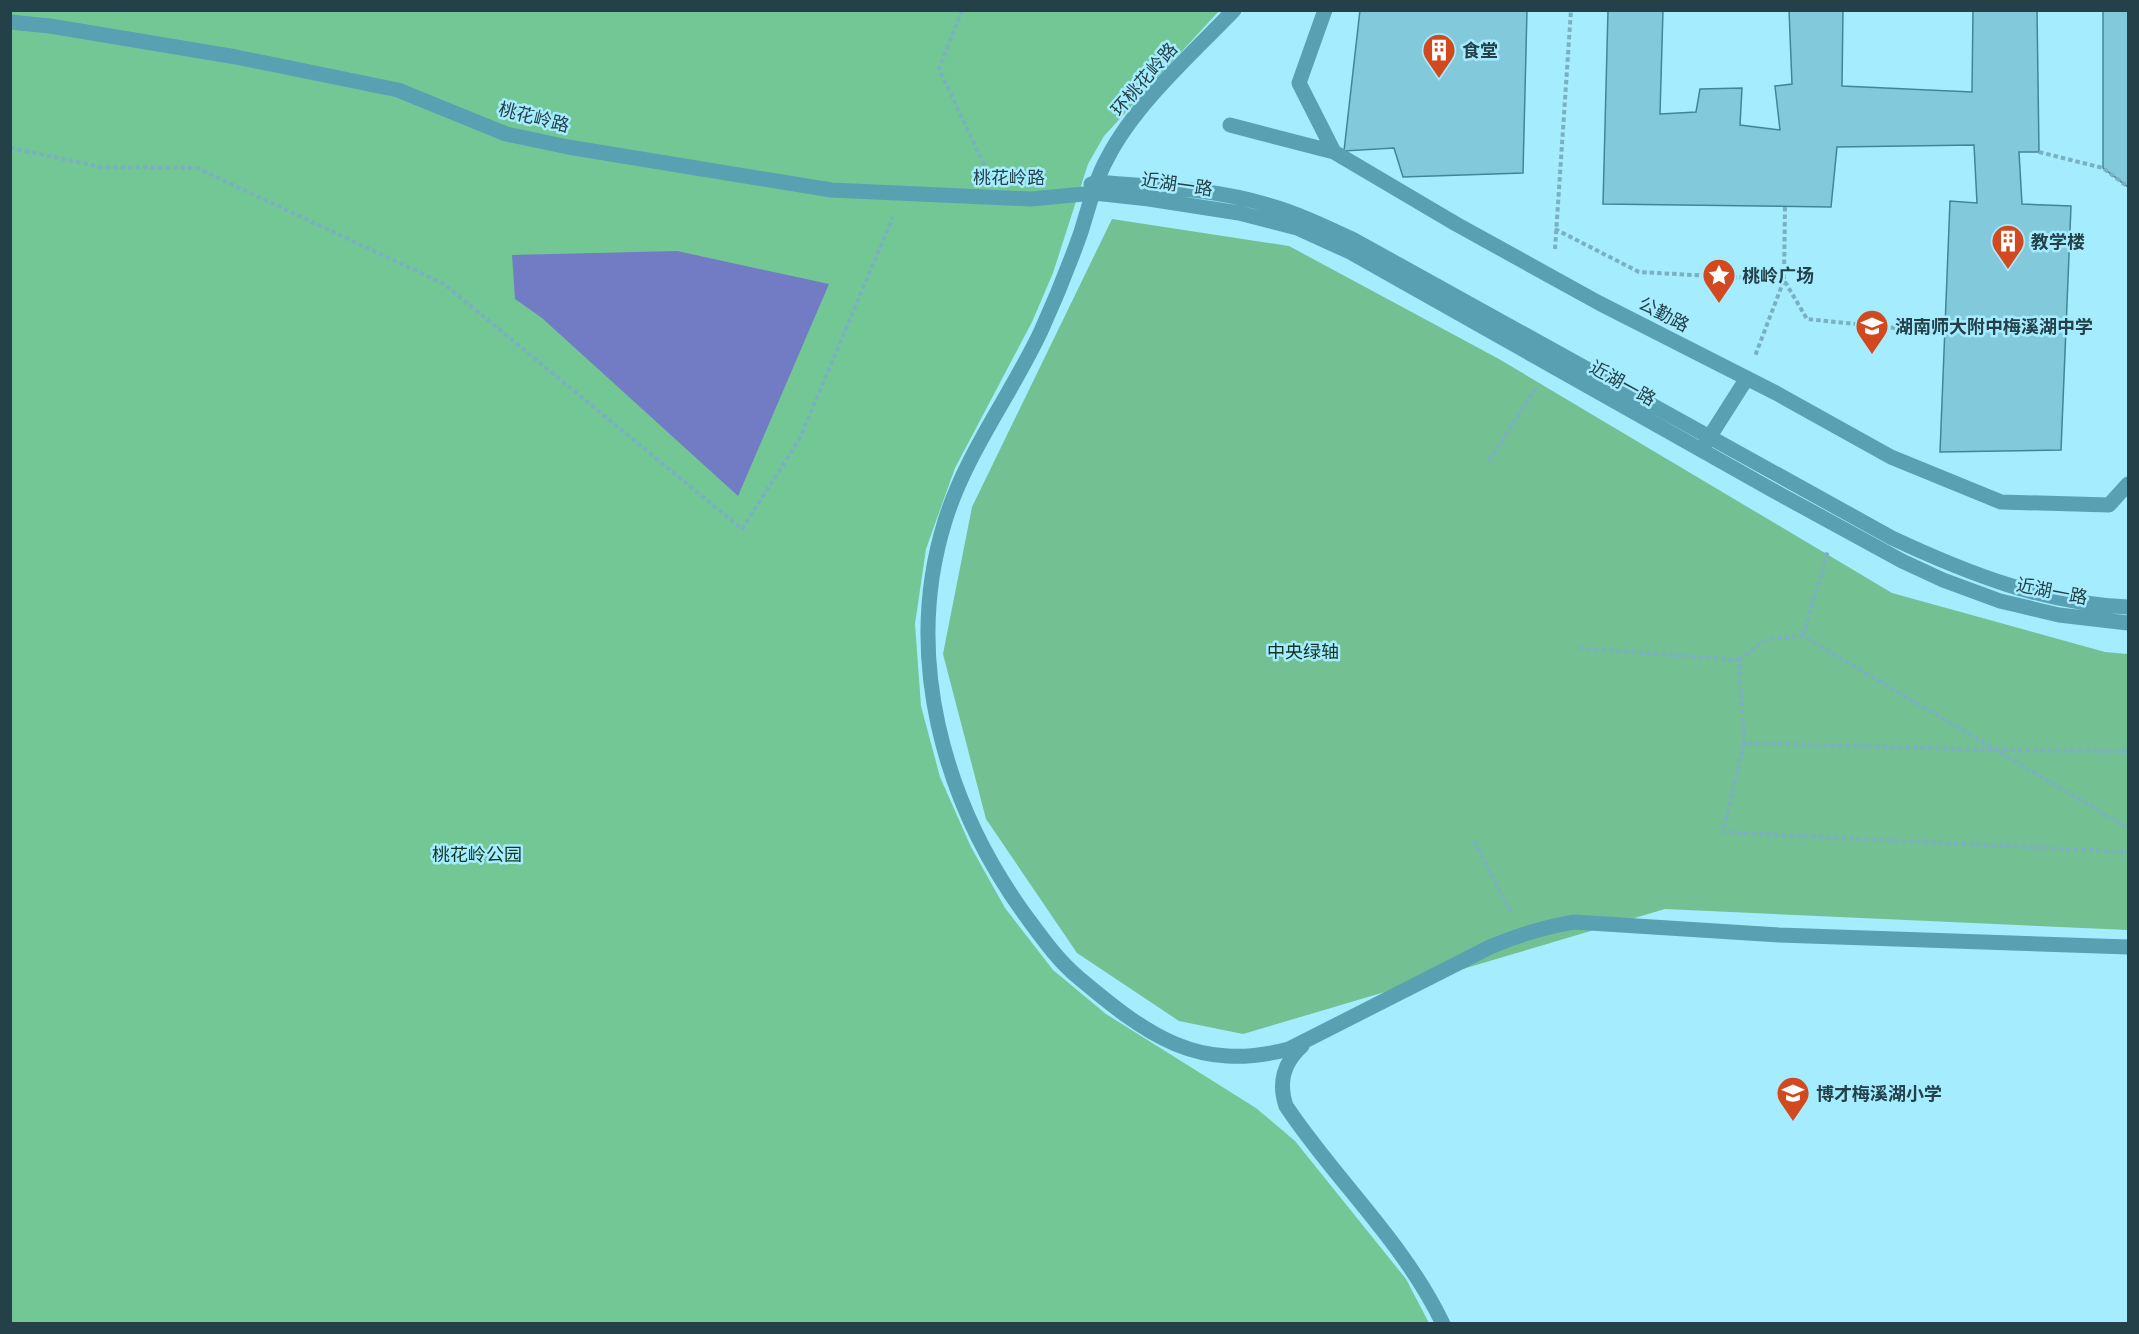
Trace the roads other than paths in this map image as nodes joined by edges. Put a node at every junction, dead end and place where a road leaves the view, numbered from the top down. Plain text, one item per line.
1 (1234, 10) edge
2 (1325, 10) edge
3 (10, 22) edge
4 (1230, 125) dead end
5 (1334, 152) junction
6 (1095, 188) junction
7 (1747, 378) junction
8 (1706, 444) junction
9 (2128, 484) edge
10 (2128, 607) edge
11 (2128, 623) edge
12 (2128, 947) edge
13 (1312, 1038) junction
14 (1443, 1323) edge

1 - 6 street, 环桃花岭路
2 - 5 street
3 - 6 street, 桃花岭路
4 - 5 street, 公勤路
5 - 7 street, 公勤路
6 - 8 street, 近湖一路
6 - 8 street, 近湖一路
6 - 13 street, 环桃花岭路
7 - 8 street
7 - 9 street, 公勤路
8 - 10 street, 近湖一路
8 - 11 street, 近湖一路
12 - 13 street, 环桃花岭路
13 - 14 street

